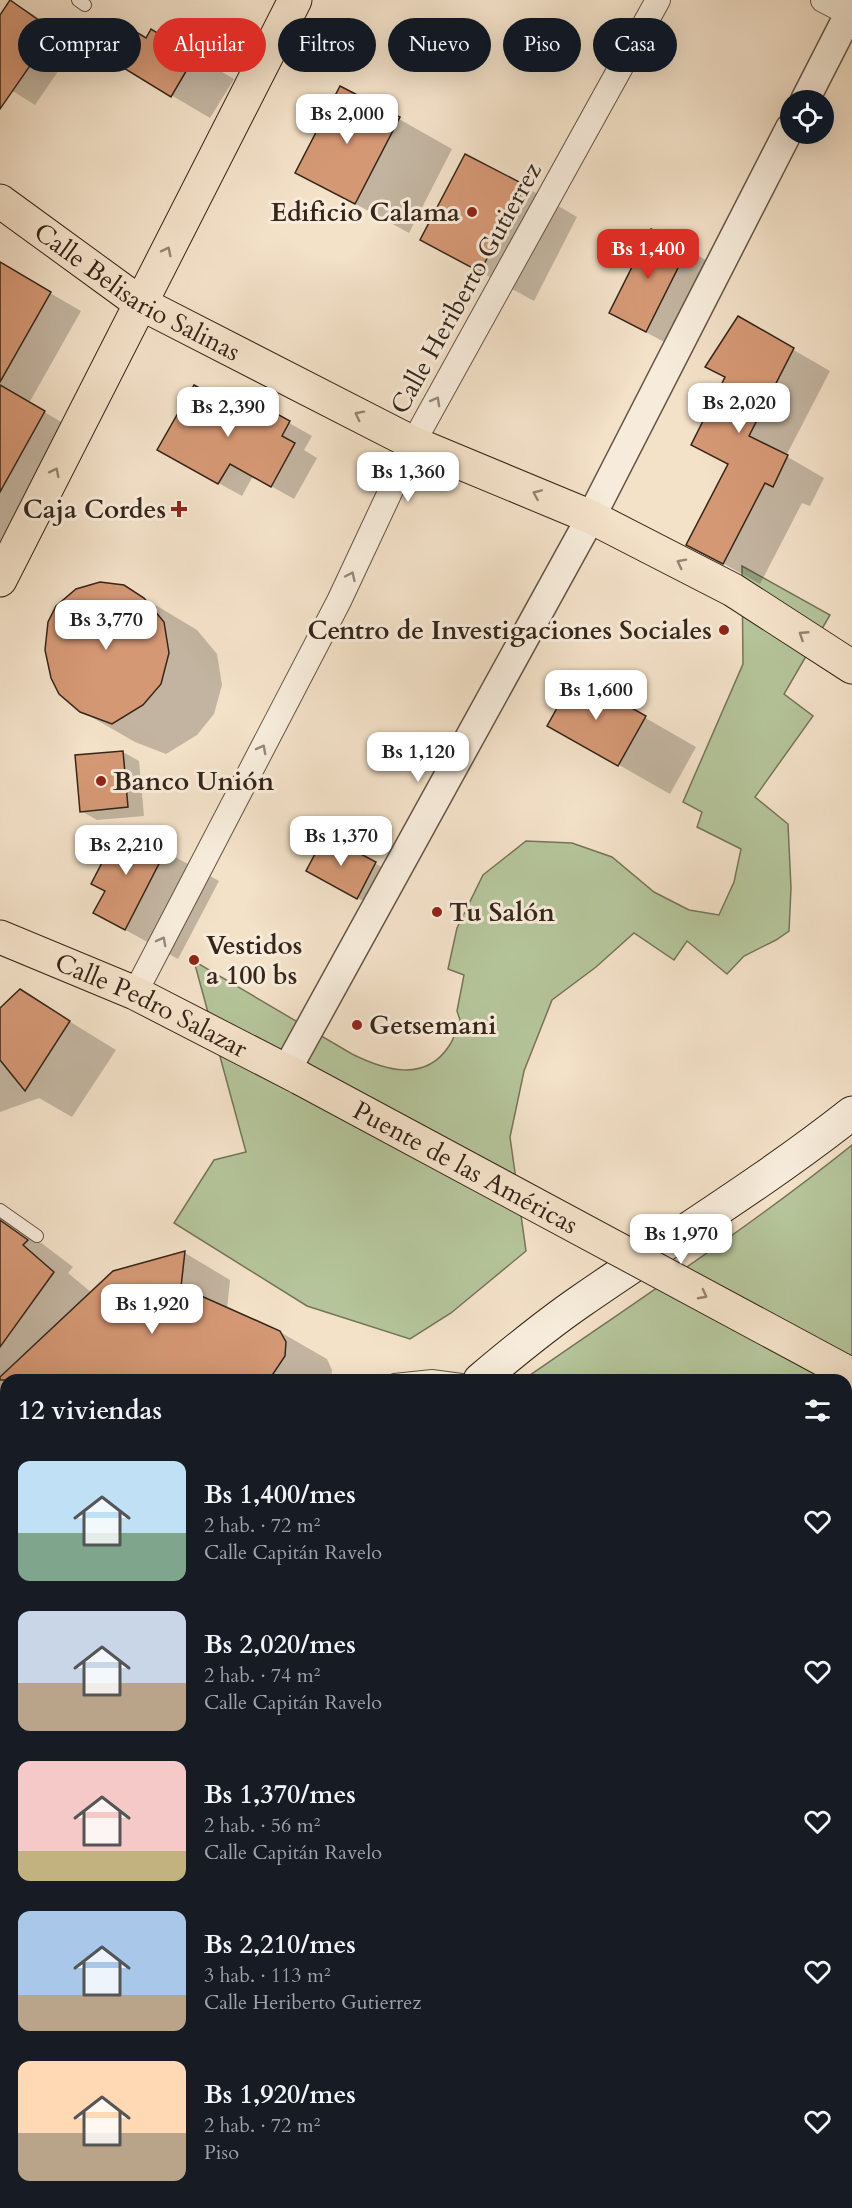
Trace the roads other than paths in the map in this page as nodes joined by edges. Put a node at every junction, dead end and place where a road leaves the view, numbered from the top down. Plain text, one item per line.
1 (295, 0) edge
2 (658, 0) edge
3 (824, 0) edge
4 (851, 12) edge
5 (810, 90) edge
6 (782, 144) edge
7 (0, 201) edge
8 (140, 303) junction
9 (413, 442) junction
10 (591, 517) junction
11 (0, 580) edge
12 (852, 667) edge
13 (0, 937) edge
14 (135, 993) junction
15 (293, 1074) junction
16 (852, 1113) edge
17 (0, 1210) edge
18 (37, 1236) dead end
19 (488, 1374) edge
20 (850, 1374) edge

8 -> 1 main road
9 -> 2 street, Calle Heriberto Gutierrez
3 - 4 street
4 - 5 street
6 - 10 street
7 - 8 main road, Calle Belisario Salinas
9 -> 8 main road, Calle Belisario Salinas
11 -> 8 main road
10 -> 9 main road, Calle Belisario Salinas
14 -> 9 street, Calle Heriberto Gutierrez
12 -> 10 main road, Calle Belisario Salinas
10 - 15 street
13 - 14 main road, Calle Pedro Salazar
14 - 15 main road, Calle Pedro Salazar
15 -> 20 main road, Puente de las Américas, bridge
16 - 19 main road
17 - 18 lane

